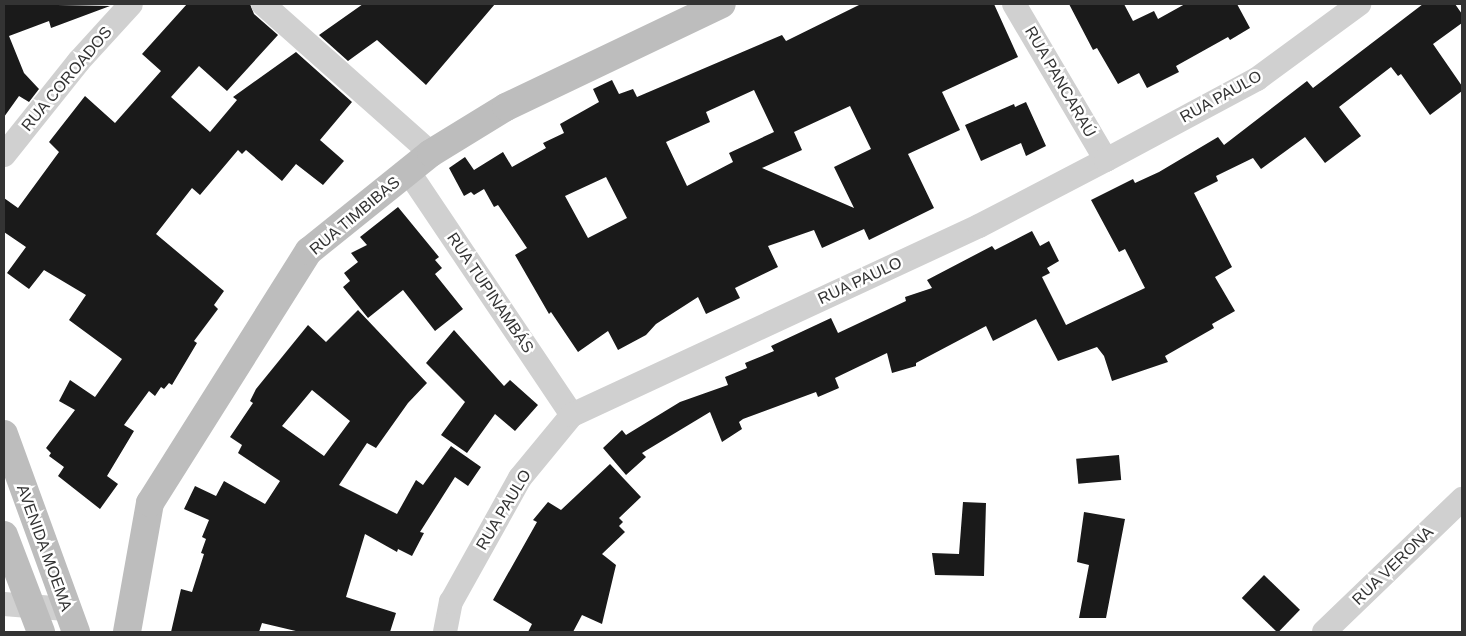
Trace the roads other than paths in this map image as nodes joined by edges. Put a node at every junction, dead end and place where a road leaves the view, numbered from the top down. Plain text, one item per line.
1 (131, 4) edge
2 (263, 4) edge
3 (722, 4) edge
4 (1014, 4) edge
5 (1359, 4) edge
6 (431, 153) junction
7 (4, 155) edge
8 (1106, 160) junction
9 (408, 171) junction
10 (572, 415) junction
11 (4, 434) edge
12 (1462, 499) edge
13 (4, 535) edge
14 (17, 605) edge
15 (71, 620) edge
16 (41, 632) edge
17 (127, 632) edge
18 (445, 632) edge
19 (1324, 632) edge

1 - 7 street, RUA COROADOS
2 - 6 street
3 - 6 main road, RUA TIMBIBAS
4 - 8 street, RUA PANCARAÚ
5 - 8 street, RUA PAULO
6 - 9 main road, RUA TIMBIBAS
8 - 10 street, RUA PAULO
9 - 10 street, RUA TUPINAMBÁS
9 - 17 main road, RUA TIMBIBAS
10 - 18 street, RUA PAULO
11 - 15 main road, AVENIDA MOEMA
12 - 19 street, RUA VERONA
13 - 14 main road, AVENIDA MOEMA
14 - 15 street
14 - 16 main road, AVENIDA MOEMA

